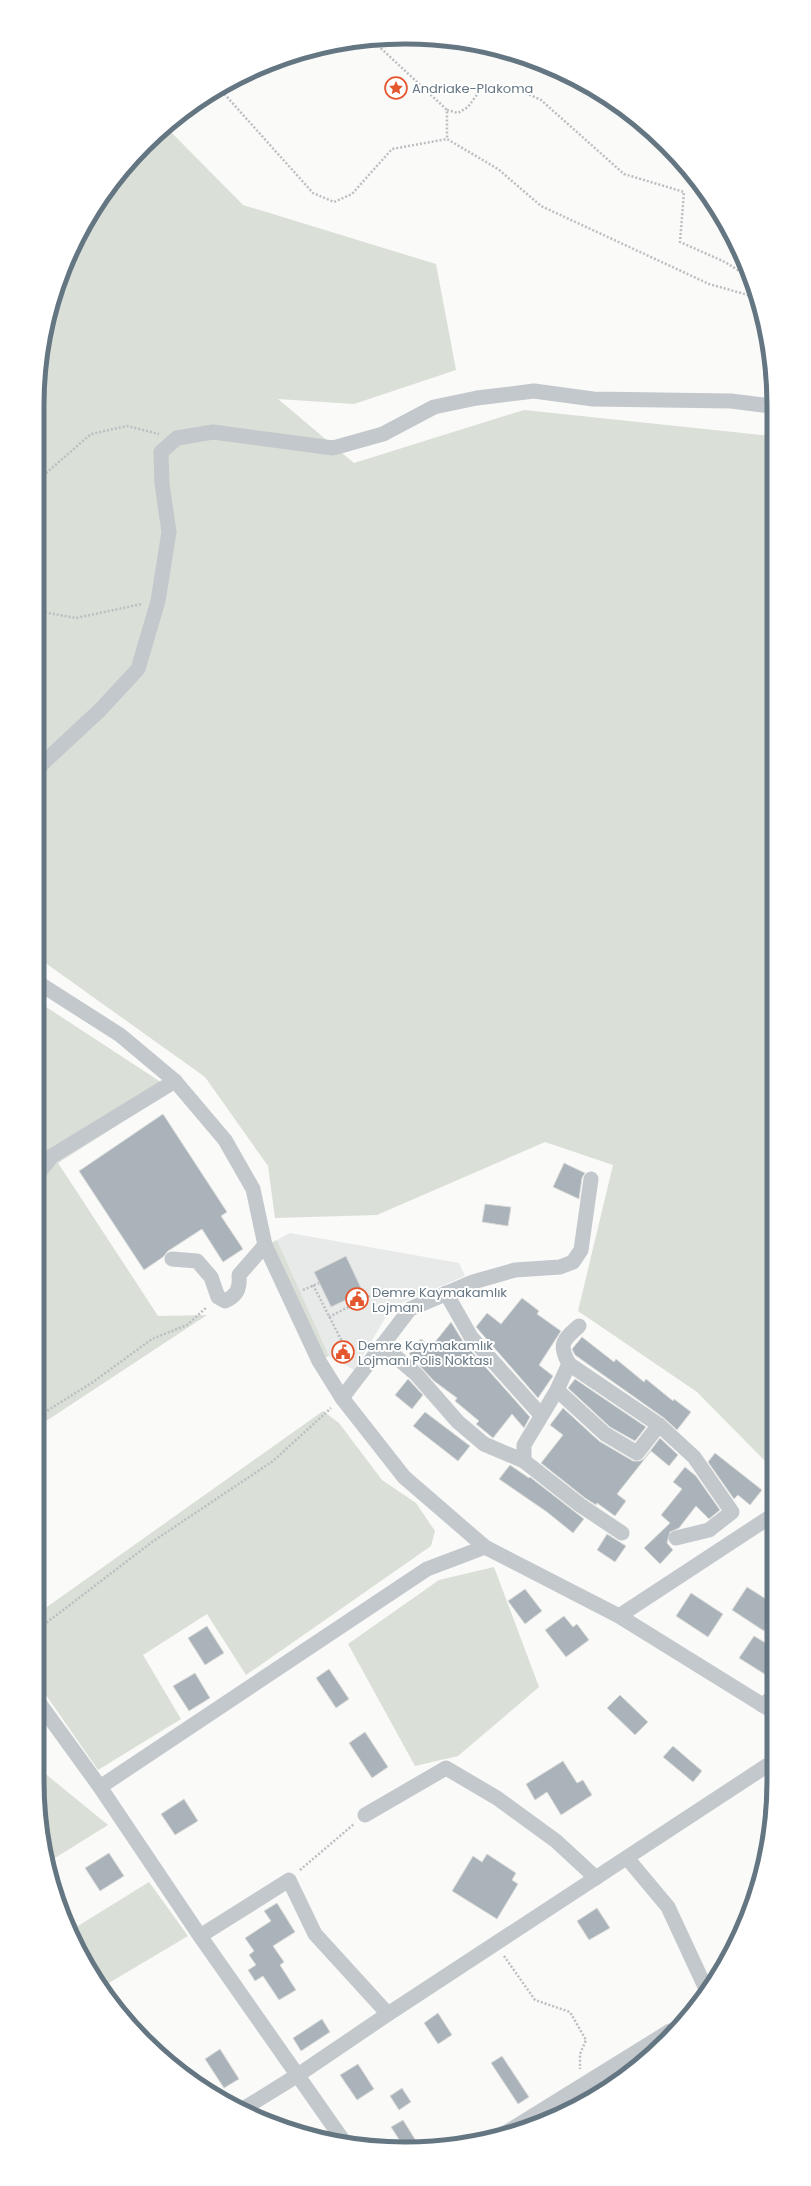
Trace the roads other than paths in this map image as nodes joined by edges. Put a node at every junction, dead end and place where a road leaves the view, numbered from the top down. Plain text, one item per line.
1 (767, 405) edge
2 (44, 762) edge
3 (44, 986) edge
4 (175, 1081) junction
5 (44, 1166) edge
6 (591, 1179) dead end
7 (265, 1245) junction
8 (172, 1259) dead end
9 (446, 1293) junction
10 (579, 1326) dead end
11 (382, 1345) junction
12 (569, 1364) junction
13 (557, 1390) junction
14 (342, 1398) junction
15 (541, 1415) junction
16 (659, 1425) junction
17 (524, 1461) junction
18 (767, 1519) edge
19 (622, 1533) dead end
20 (676, 1538) dead end
21 (485, 1547) junction
22 (619, 1616) junction
23 (767, 1702) edge
24 (44, 1710) edge
25 (767, 1766) edge
26 (100, 1787) junction
27 (365, 1815) road end
28 (627, 1858) junction
29 (596, 1878) junction
30 (200, 1936) junction
31 (704, 1984) edge
32 (388, 2014) junction
33 (660, 2037) edge
34 (298, 2075) junction
35 (248, 2106) edge
36 (517, 2124) edge
37 (340, 2136) edge

1 - 2 street
3 - 4 street
4 - 5 street
4 - 7 street
6 - 9 street
7 - 8 street
7 - 14 street
9 - 11 street
9 - 15 street
10 - 12 street
11 - 14 street
11 - 17 street
12 - 13 street
12 - 16 street
13 - 15 street
13 - 16 street
14 - 21 street
15 - 17 street
16 - 20 street
17 - 19 street
18 - 22 street
21 - 22 street
21 - 26 street
22 - 23 street
24 - 26 street
25 - 28 street
26 - 30 street
27 - 29 street
28 - 29 street
28 - 31 street
29 - 32 street
30 - 32 street
30 - 34 street
32 - 34 street
33 - 36 street
34 - 35 street
34 - 37 street

